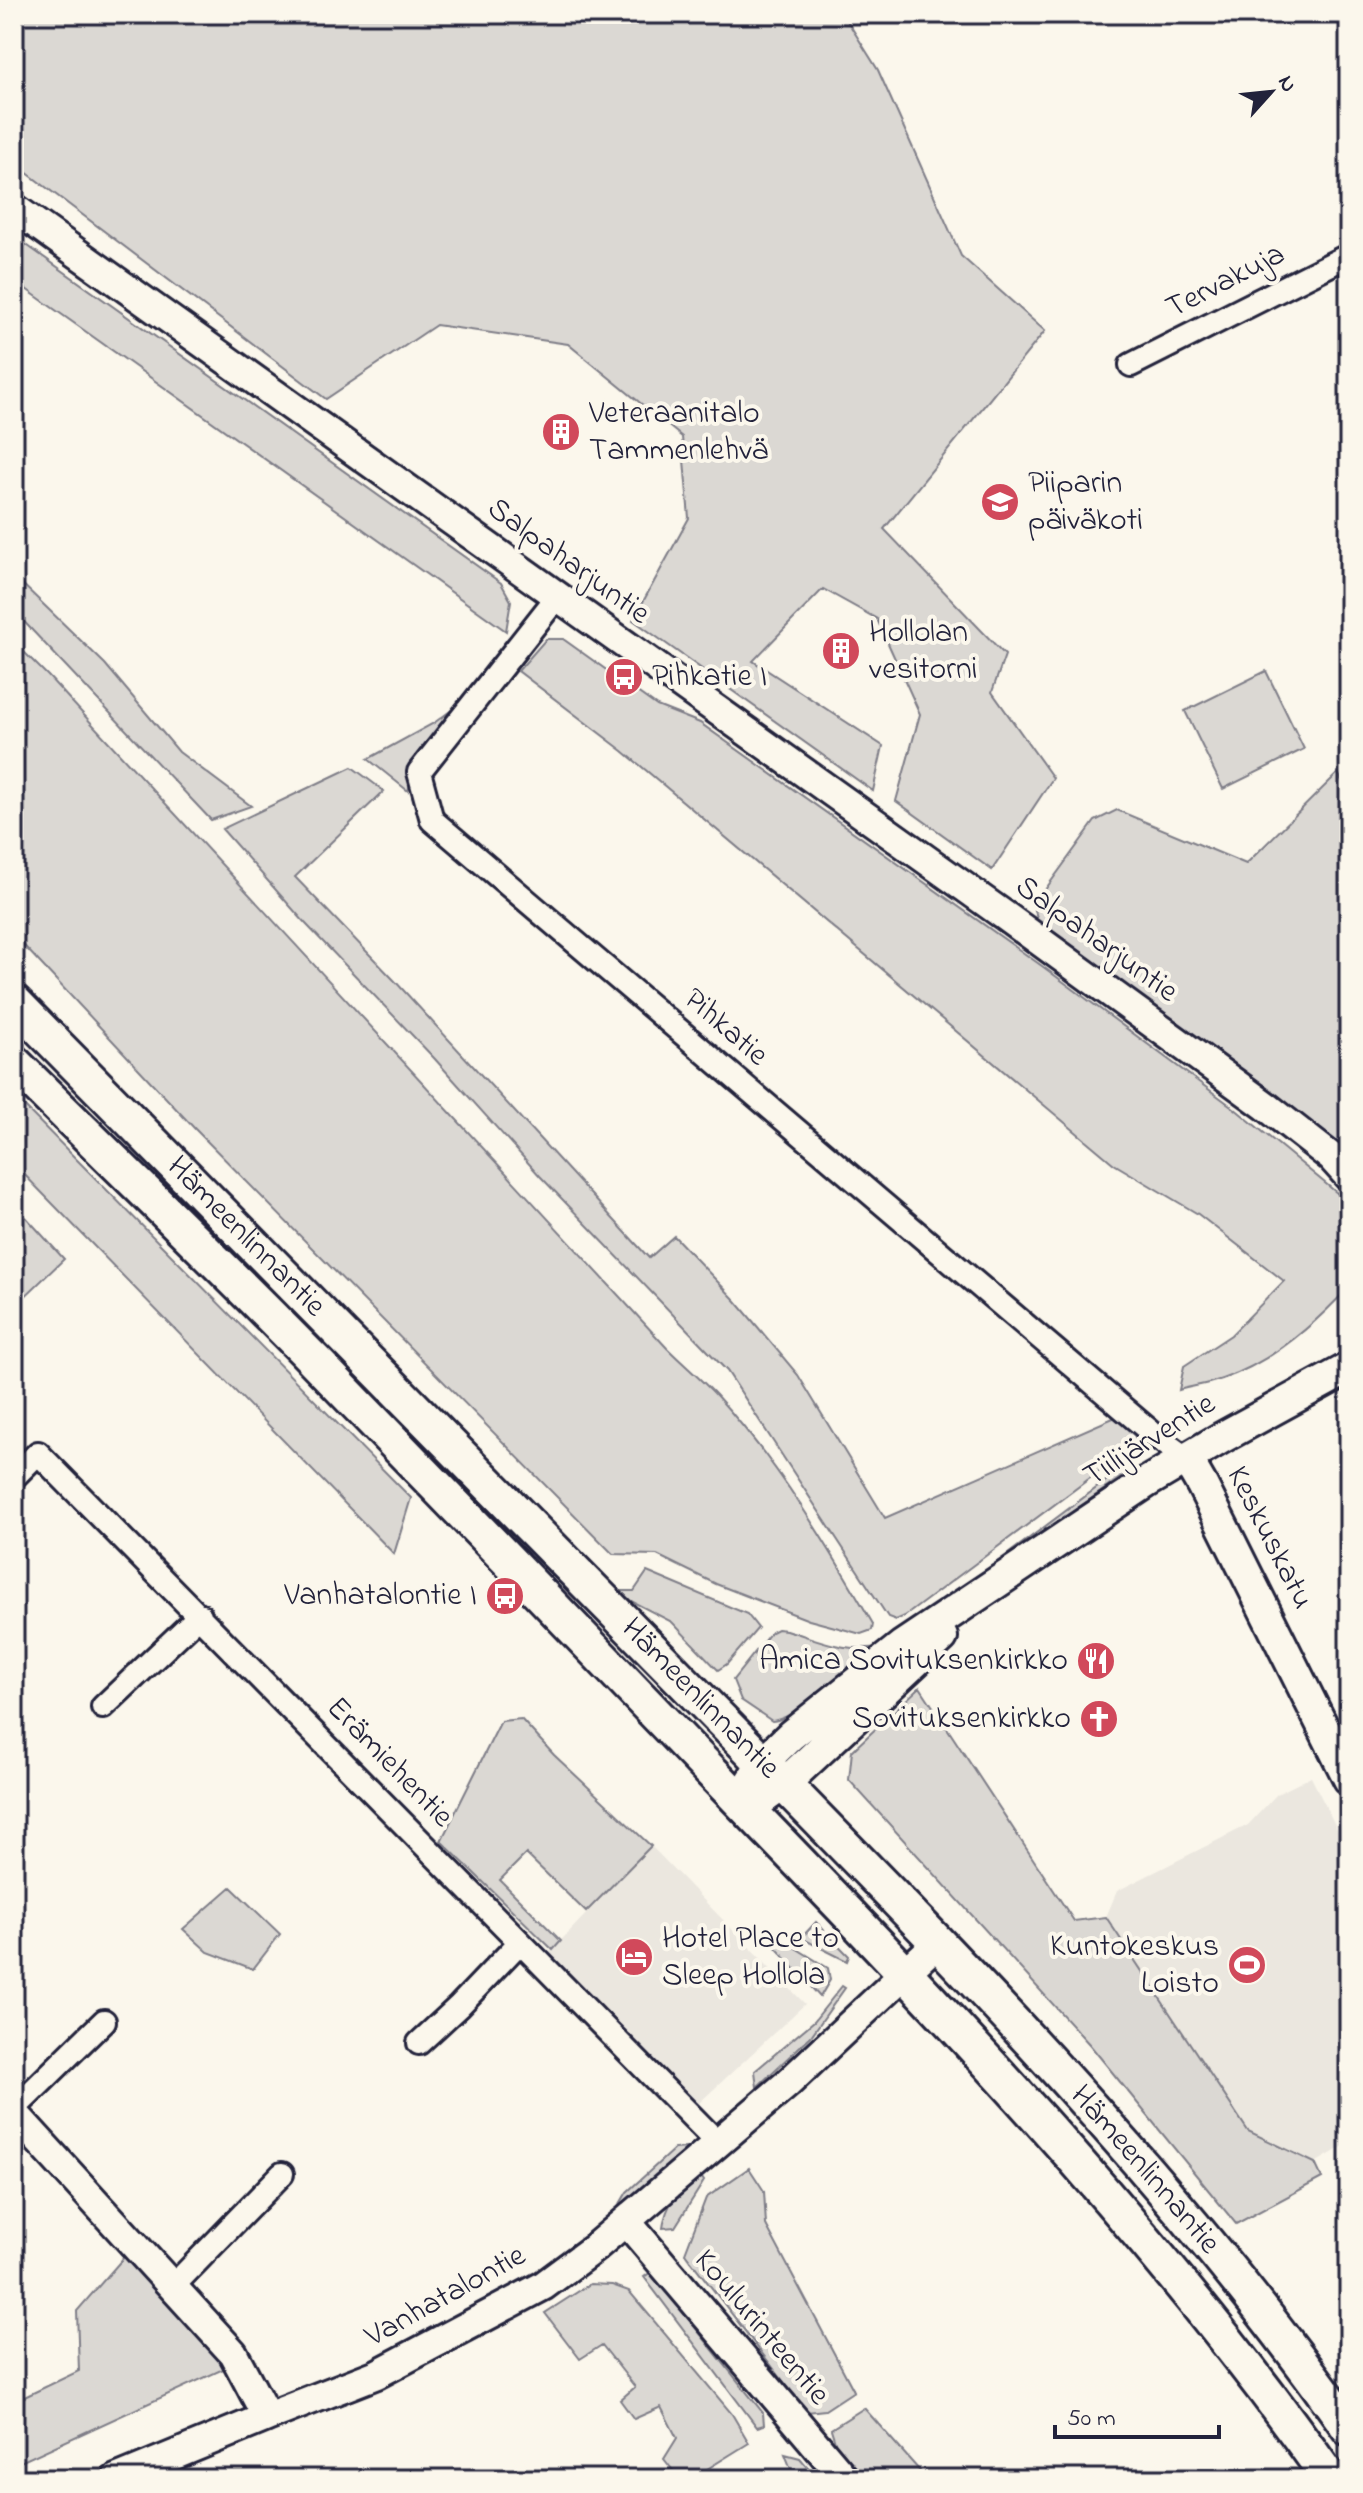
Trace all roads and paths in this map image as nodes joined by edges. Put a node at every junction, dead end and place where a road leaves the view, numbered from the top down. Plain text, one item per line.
1 (14, 208) edge
2 (1349, 255) edge
3 (1131, 365) dead end
4 (557, 597) junction
5 (14, 1002) edge
6 (14, 1063) edge
7 (1349, 1177) edge
8 (1349, 1368) edge
9 (1187, 1459) junction
10 (14, 1477) edge
11 (200, 1615) junction
12 (103, 1707) dead end
13 (774, 1773) junction
14 (1349, 1779) edge
15 (745, 1802) junction
16 (520, 1942) junction
17 (936, 1944) junction
18 (903, 1974) junction
19 (104, 2021) dead end
20 (419, 2043) dead end
21 (14, 2111) edge
22 (717, 2142) junction
23 (282, 2174) dead end
24 (626, 2221) junction
25 (173, 2286) junction
26 (267, 2417) junction
27 (1349, 2428) edge
28 (116, 2479) edge
29 (845, 2479) edge
30 (1330, 2479) edge

1 - 4 street, Salpaharjuntie
2 - 3 street, Tervakuja
4 - 7 street, Salpaharjuntie
4 - 9 street, Pihkatie
5 - 13 main road, Hämeenlinnantie
6 - 15 main road, Hämeenlinnantie
8 - 9 main road, Tiilijärventie
9 - 13 main road, Tiilijärventie
9 - 14 main road, Keskuskatu
10 - 11 street, Erämiehentie
11 - 12 street
11 - 16 street, Erämiehentie
13 - 15 main road, Tiilijärventie
13 - 17 main road, Hämeenlinnantie
15 - 18 main road, Hämeenlinnantie
16 - 20 street
16 - 22 street, Erämiehentie
17 - 18 street, Vanhatalontie
17 - 27 main road, Hämeenlinnantie
18 - 22 street, Vanhatalontie
18 - 30 main road, Hämeenlinnantie
19 - 21 street
21 - 25 street
22 - 24 street, Vanhatalontie
23 - 25 street
24 - 26 street, Vanhatalontie
24 - 29 street, Koulurinteentie
25 - 26 street
26 - 28 street, Vanhatalontie

